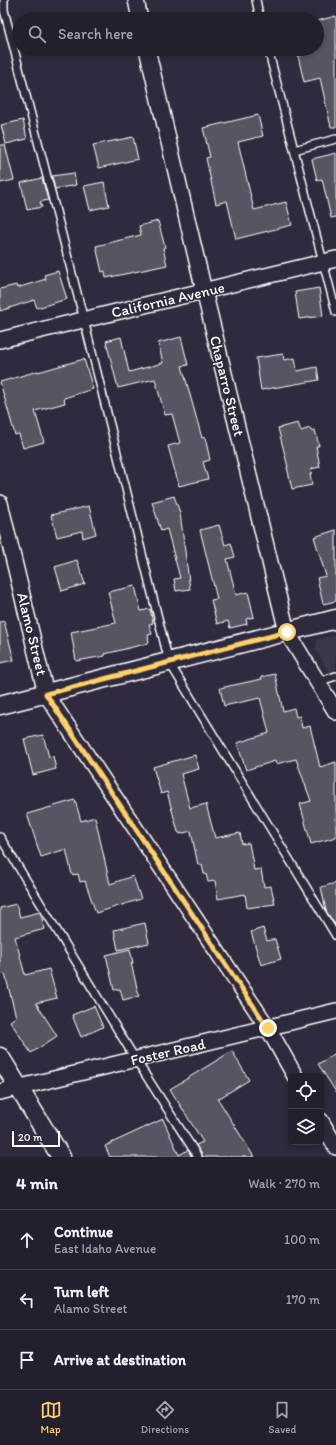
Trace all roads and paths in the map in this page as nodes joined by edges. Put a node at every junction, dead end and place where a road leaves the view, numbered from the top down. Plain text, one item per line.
1 (4, 0) edge
2 (136, 0) edge
3 (256, 0) edge
4 (139, 12) edge
5 (259, 12) edge
6 (12, 40) edge
7 (16, 56) edge
8 (149, 56) edge
9 (270, 56) edge
10 (336, 139) edge
11 (294, 150) junction
12 (330, 261) edge
13 (204, 291) junction
14 (336, 312) edge
15 (84, 320) junction
16 (0, 340) edge
17 (0, 503) edge
18 (336, 619) edge
19 (287, 632) junction
20 (169, 662) junction
21 (336, 676) edge
22 (318, 682) junction
23 (46, 694) junction
24 (0, 705) edge
25 (336, 712) edge
26 (0, 837) edge
27 (336, 936) edge
28 (336, 1011) edge
29 (268, 1028) junction
30 (0, 1058) edge
31 (136, 1060) junction
32 (293, 1073) edge
33 (19, 1087) junction
34 (0, 1092) edge
35 (324, 1126) edge
36 (336, 1147) edge
37 (61, 1157) edge
38 (198, 1157) edge

1 - 6 lane
2 - 4 street
3 - 5 lane
7 - 15 lane
8 - 13 street, Chaparro Street
9 - 11 lane
10 - 11 lane
11 - 12 lane
12 - 13 street, California Avenue
12 - 14 lane
13 - 15 street, California Avenue
13 - 19 street, Chaparro Street
15 - 16 street, California Avenue
15 - 20 lane
17 - 23 street, Alamo Street
18 - 19 street
19 - 20 street
19 - 22 street, Chaparro Street
20 - 23 street
20 - 27 lane
21 - 22 lane
22 - 25 street, Chaparro Street
23 - 24 street
23 - 29 street, Alamo Street
26 - 31 lane
28 - 29 street, Foster Road
29 - 31 street, Foster Road
29 - 32 street, Alamo Street
30 - 33 street
31 - 33 street, Foster Road
31 - 38 lane
33 - 34 street, Foster Road
33 - 37 street
35 - 36 street

